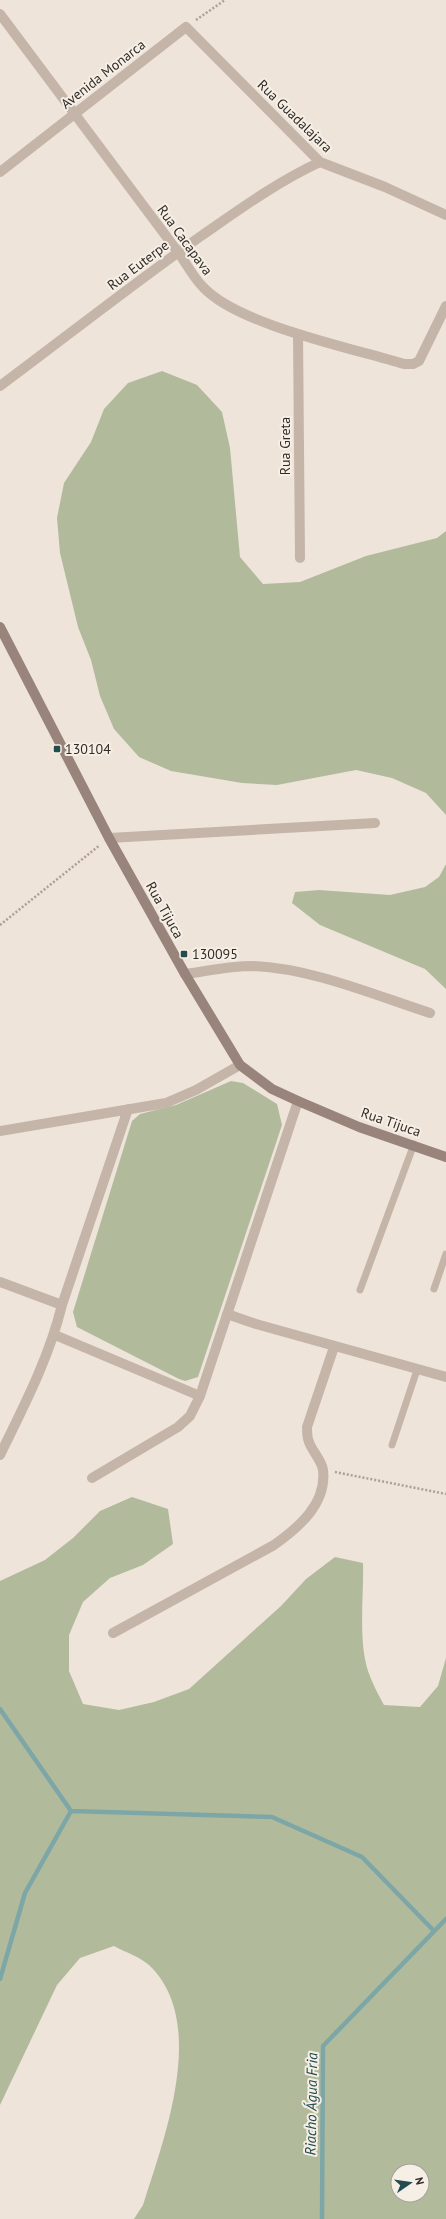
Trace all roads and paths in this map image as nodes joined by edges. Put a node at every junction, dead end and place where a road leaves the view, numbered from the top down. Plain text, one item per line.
1 (225, 0) edge
2 (0, 14) edge
3 (186, 27) junction
4 (75, 115) junction
5 (320, 162) junction
6 (0, 172) edge
7 (446, 215) edge
8 (178, 252) junction
9 (446, 306) edge
10 (298, 334) junction
11 (0, 386) edge
12 (300, 558) dead end
13 (0, 627) edge
14 (375, 823) dead end
15 (109, 838) junction
16 (0, 925) edge
17 (185, 974) junction
18 (430, 1013) dead end
19 (240, 1065) junction
20 (298, 1101) junction
21 (128, 1109) junction
22 (0, 1131) edge
23 (414, 1144) junction
24 (446, 1157) edge
25 (446, 1254) edge
26 (0, 1282) edge
27 (434, 1289) dead end
28 (360, 1290) dead end
29 (62, 1305) junction
30 (227, 1314) junction
31 (55, 1335) junction
32 (334, 1346) junction
33 (417, 1370) junction
34 (446, 1377) edge
35 (200, 1396) junction
36 (392, 1445) dead end
37 (0, 1455) edge
38 (323, 1469) junction
39 (92, 1478) dead end
40 (446, 1494) edge
41 (113, 1633) dead end

1 - 3 path
2 - 4 street, Rua Cacapava
3 - 4 street, Avenida Monarca
3 - 5 street, Rua Guadalajara
4 - 6 street, Avenida Monarca
4 - 8 street, Rua Cacapava
5 - 7 street, Rua Guadalajara
5 - 8 street, Rua Euterpe
8 - 10 street, Rua Cacapava
8 - 11 street, Rua Euterpe
9 - 10 street, Rua Cacapava
10 - 12 street, Rua Greta
13 - 15 street, Rua Tijuca
14 - 15 street
15 - 16 path
15 - 17 street, Rua Tijuca
17 - 18 street
17 - 19 street, Rua Tijuca
19 - 20 street, Rua Tijuca
19 - 21 street
20 - 23 street, Rua Tijuca
20 - 30 street
21 - 22 street
21 - 29 street
23 - 24 street, Rua Tijuca
23 - 28 lane
25 - 27 lane
26 - 29 street
29 - 31 street
30 - 32 street
30 - 35 street
31 - 35 street
31 - 37 street
32 - 33 street
32 - 38 street
33 - 34 street
33 - 36 lane
35 - 39 street
38 - 40 path
38 - 41 street

